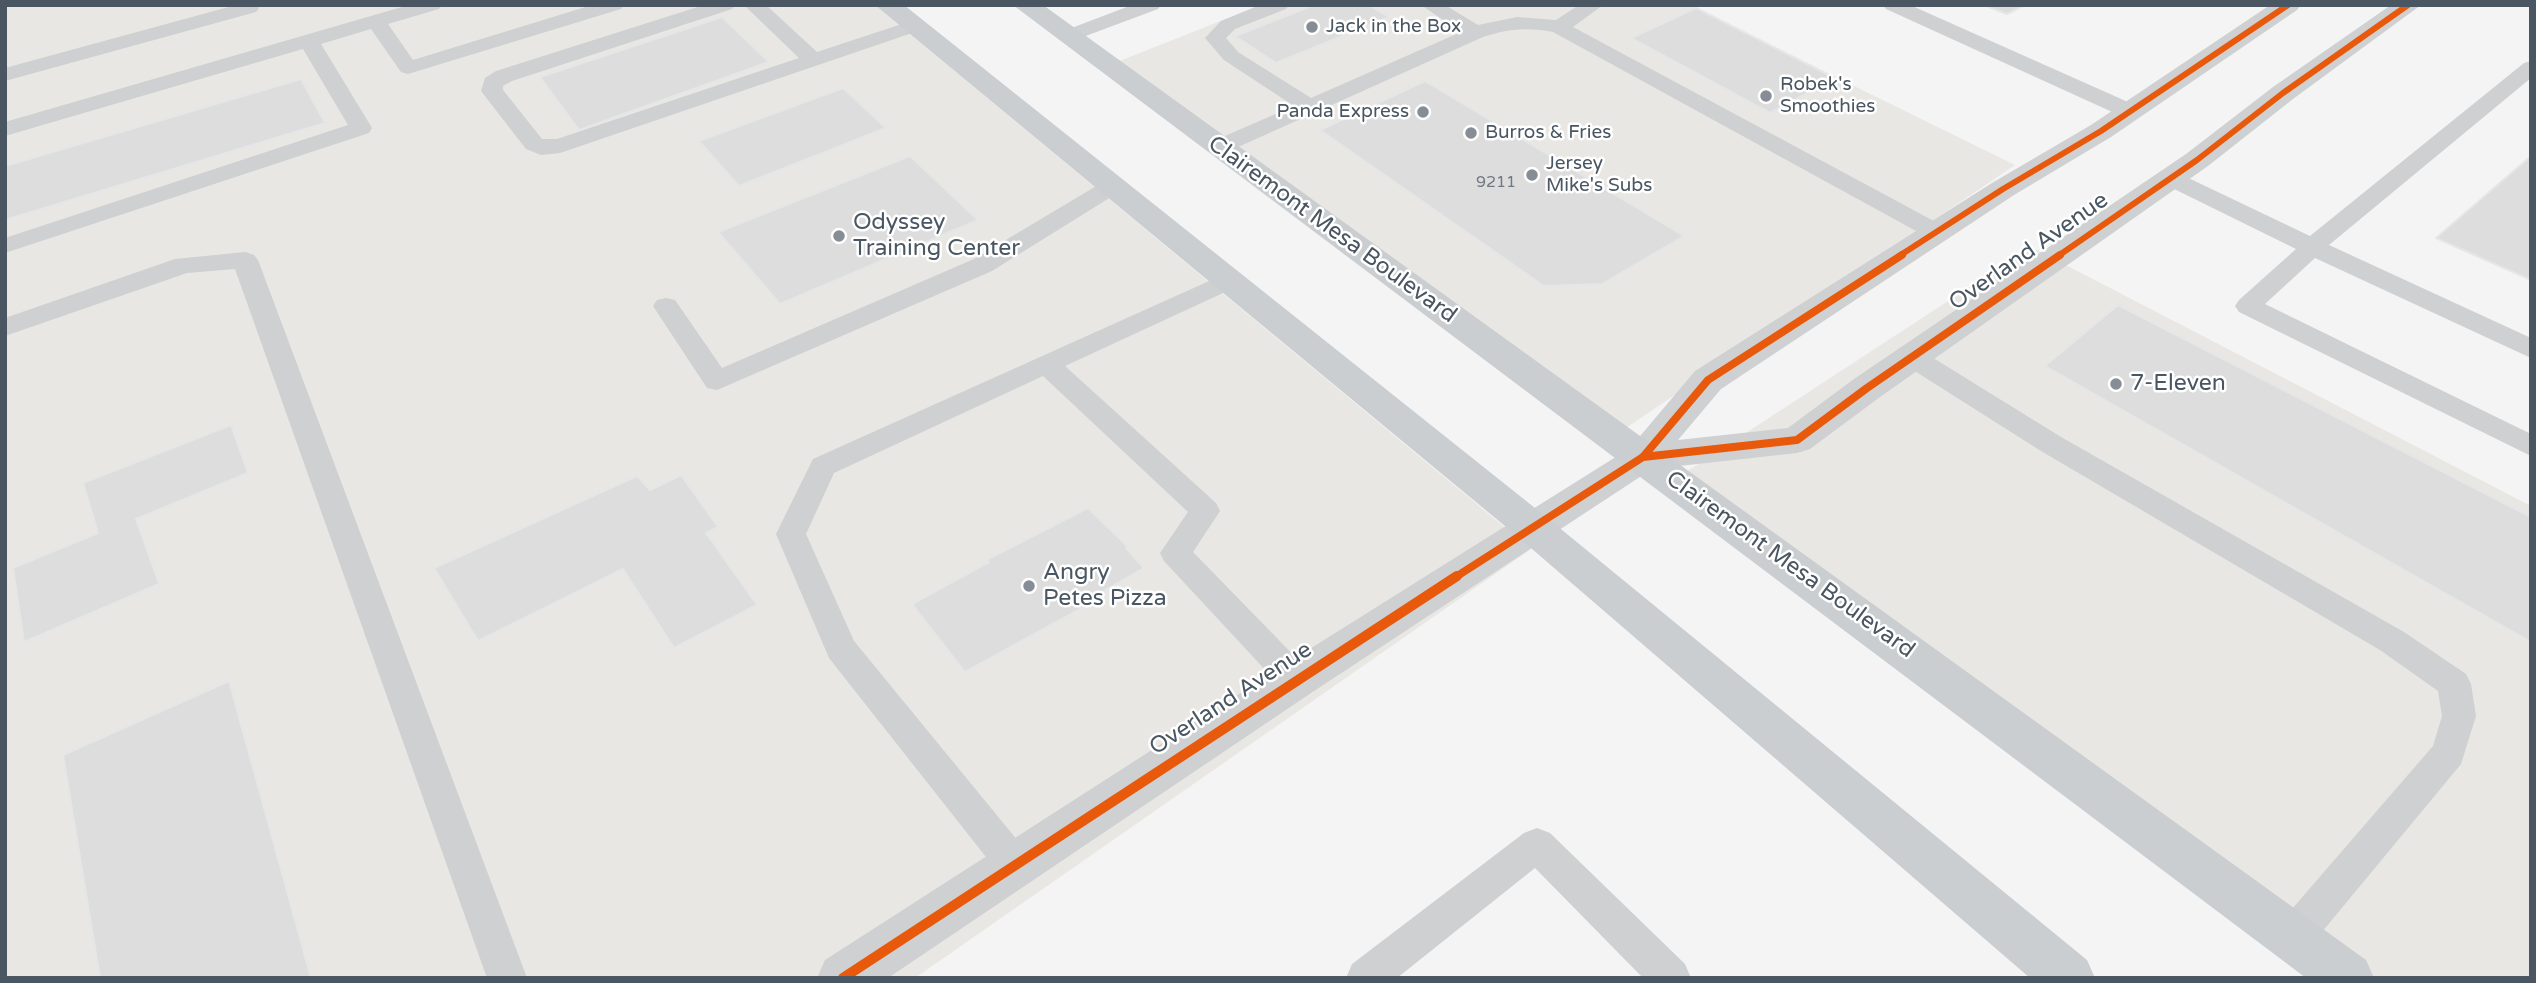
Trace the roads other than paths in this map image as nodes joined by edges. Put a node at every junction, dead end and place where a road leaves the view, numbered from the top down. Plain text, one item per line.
1 (247, 5) edge
2 (432, 5) edge
3 (614, 5) edge
4 (725, 5) edge
5 (754, 5) edge
6 (888, 5) edge
7 (1026, 5) edge
8 (1151, 5) edge
9 (1279, 5) edge
10 (1431, 5) edge
11 (1593, 5) edge
12 (1893, 5) edge
13 (2288, 5) edge
14 (2408, 5) edge
15 (376, 22) junction
16 (914, 26) junction
17 (1559, 27) junction
18 (1476, 33) junction
19 (1068, 36) junction
20 (309, 41) junction
21 (814, 61) junction
22 (2531, 67) edge
23 (5, 75) edge
24 (1309, 106) junction
25 (2129, 111) junction
26 (5, 129) edge
27 (1219, 147) junction
28 (2170, 178) junction
29 (1111, 187) junction
30 (1936, 232) junction
31 (5, 246) edge
32 (2312, 247) junction
33 (1227, 281) junction
34 (666, 306) dead end
35 (5, 327) edge
36 (2531, 349) edge
37 (1912, 357) junction
38 (1046, 364) junction
39 (2531, 446) edge
40 (1643, 457) junction
41 (1531, 526) junction
42 (1296, 680) junction
43 (1014, 864) junction
44 (2294, 937) junction
45 (859, 973) edge
46 (507, 978) edge
47 (1366, 978) edge
48 (1671, 978) edge
49 (2069, 978) edge
50 (2348, 978) edge

1 - 23 lane
2 - 15 lane
3 - 15 lane
4 - 21 lane
5 - 21 lane
6 - 16 main road
7 - 19 main road, Clairemont Mesa Boulevard
8 - 19 lane
9 - 24 lane
10 - 18 lane
11 - 17 lane
12 - 25 lane
13 - 25 street, Overland Avenue
14 - 28 street, Overland Avenue
15 - 20 lane
16 - 21 lane
16 - 29 main road
17 - 18 lane
17 - 30 lane
18 - 24 lane
19 - 27 main road, Clairemont Mesa Boulevard
20 - 26 lane
20 - 31 lane
22 - 32 lane
24 - 27 lane
25 - 30 street, Overland Avenue
27 - 40 main road, Clairemont Mesa Boulevard
28 - 32 lane
28 - 37 street, Overland Avenue
29 - 33 main road
29 - 34 lane
30 - 40 street, Overland Avenue
32 - 36 lane
32 - 39 lane
33 - 38 lane
33 - 41 main road
35 - 46 lane
37 - 40 street, Overland Avenue
37 - 44 lane
38 - 42 lane
38 - 43 lane
40 - 41 street, Overland Avenue
40 - 44 main road, Clairemont Mesa Boulevard
41 - 42 street, Overland Avenue
41 - 49 main road
42 - 43 street, Overland Avenue
43 - 45 street, Overland Avenue
44 - 50 main road, Clairemont Mesa Boulevard
47 - 48 lane

